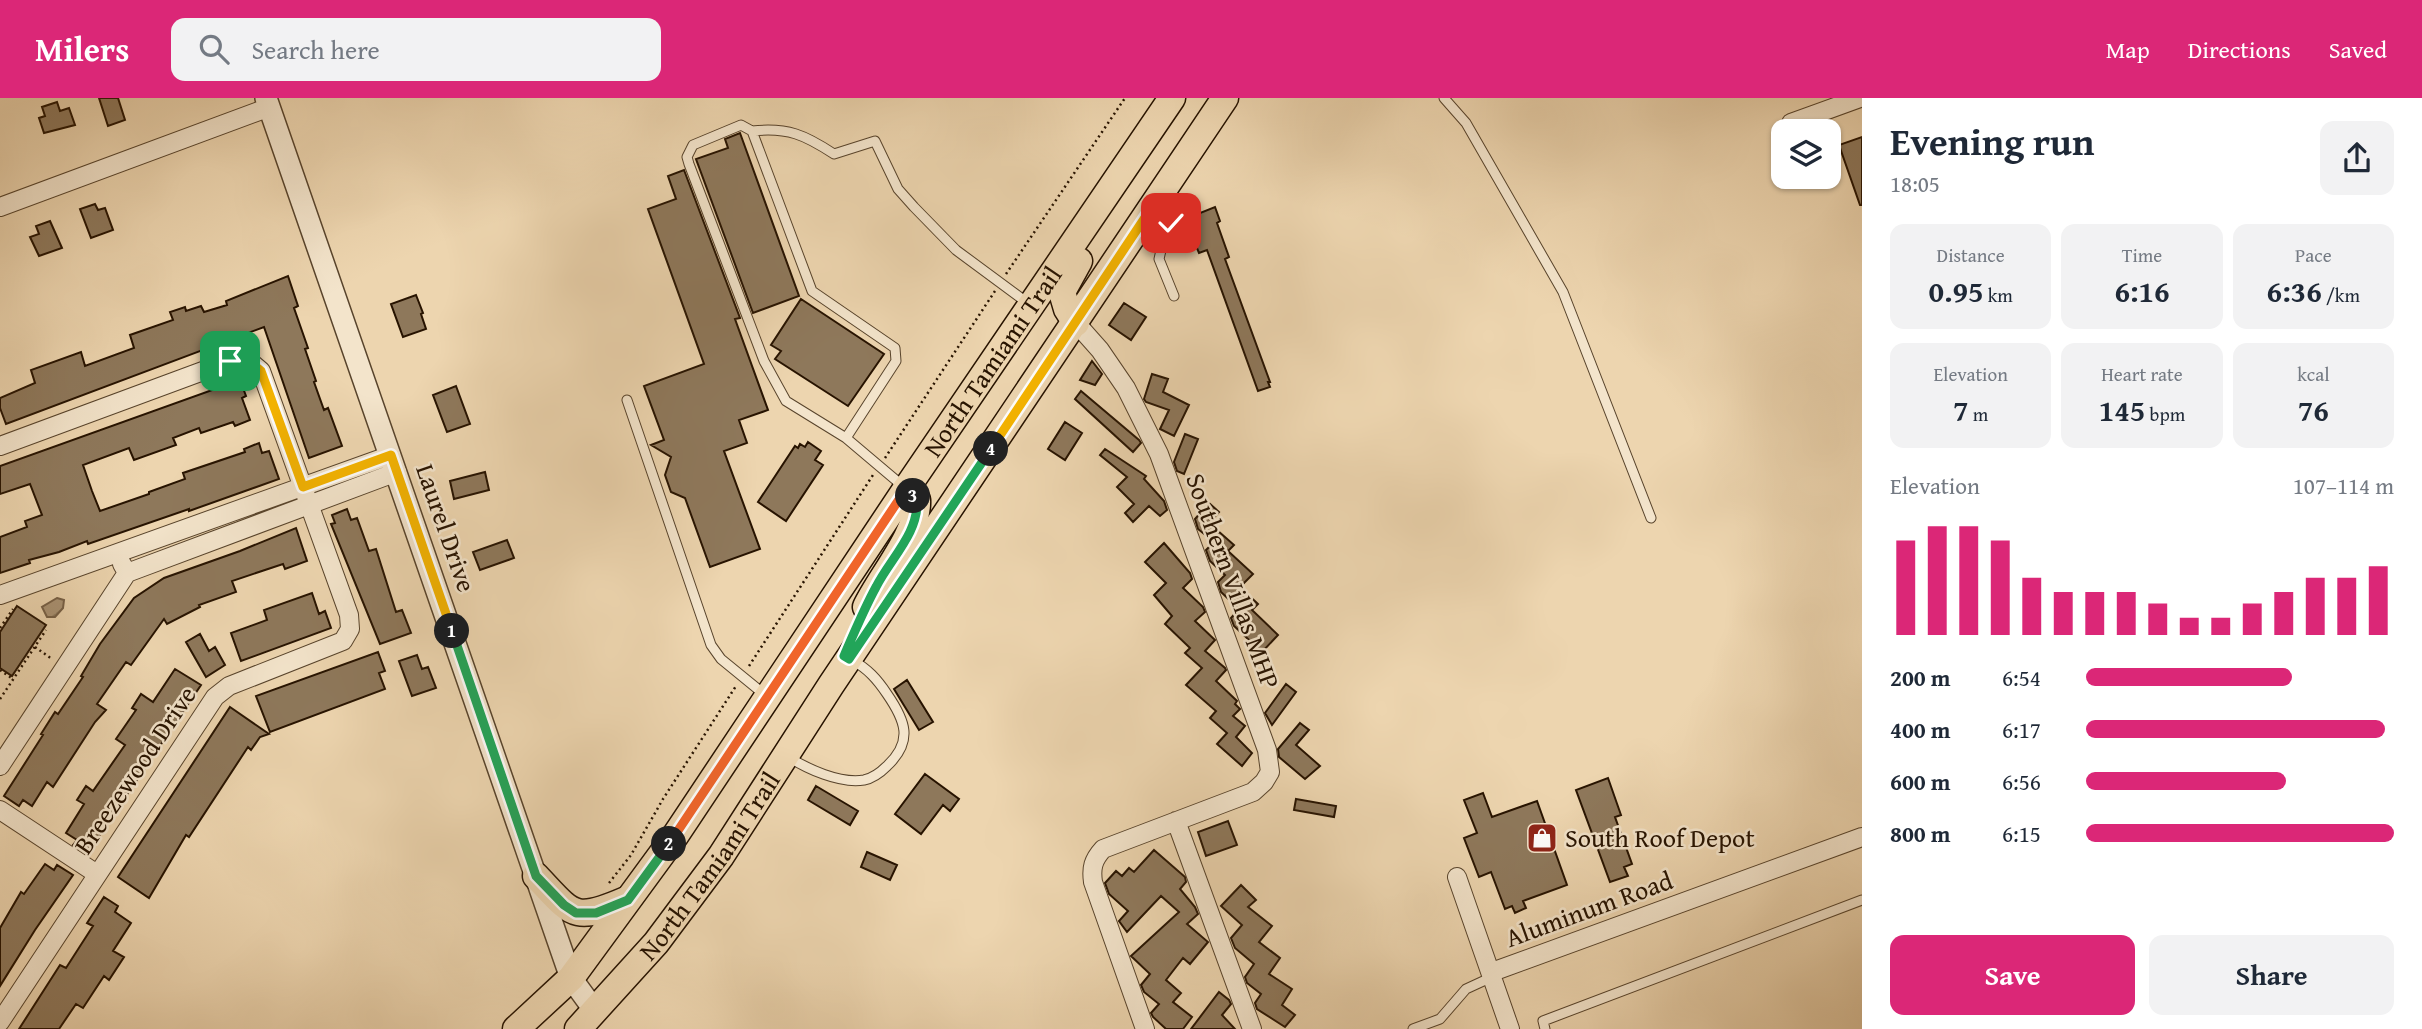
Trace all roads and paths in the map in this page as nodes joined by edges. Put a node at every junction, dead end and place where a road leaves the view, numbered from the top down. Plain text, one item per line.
1 (1125, 98) edge
2 (1172, 98) edge
3 (1225, 98) edge
4 (1444, 98) edge
5 (1860, 98) edge
6 (268, 102) edge
7 (1802, 119) edge
8 (752, 131) junction
9 (1128, 163) junction
10 (1154, 204) junction
11 (0, 207) edge
12 (1000, 283) junction
13 (1174, 296) dead end
14 (1031, 306) junction
15 (1076, 323) junction
16 (627, 400) dead end
17 (846, 438) junction
18 (0, 446) edge
19 (394, 464) junction
20 (880, 465) junction
21 (303, 487) junction
22 (906, 489) junction
23 (309, 506) junction
24 (1651, 518) dead end
25 (118, 553) junction
26 (127, 573) junction
27 (0, 594) edge
28 (18, 606) dead end
29 (0, 628) edge
30 (46, 630) dead end
31 (35, 647) junction
32 (846, 657) junction
33 (65, 667) junction
34 (0, 670) edge
35 (742, 676) junction
36 (13, 679) junction
37 (766, 696) junction
38 (0, 699) edge
39 (786, 755) junction
40 (0, 766) edge
41 (0, 810) edge
42 (1176, 821) junction
43 (1862, 837) edge
44 (97, 874) junction
45 (536, 876) junction
46 (1457, 877) dead end
47 (618, 892) junction
48 (1862, 900) edge
49 (1493, 974) junction
50 (571, 978) junction
51 (586, 1020) edge
52 (0, 1022) edge
53 (516, 1029) edge
54 (1146, 1029) edge
55 (1252, 1029) edge
56 (1413, 1029) edge
57 (1510, 1029) edge
58 (1545, 1029) edge

1 - 12 path
2 - 9 main road, North Tamiami Trail
3 - 10 main road, North Tamiami Trail
4 - 24 lane
5 - 7 street
6 - 11 street
6 - 19 street, Laurel Drive
8 - 12 lane
8 - 17 lane
8 - 17 lane
9 - 14 main road, North Tamiami Trail
9 - 15 main road
10 - 13 lane
10 - 15 main road, North Tamiami Trail
12 - 14 lane
12 - 20 path
14 - 22 main road, North Tamiami Trail
15 - 32 main road, North Tamiami Trail
15 - 42 street, Southern Villas MHP
16 - 35 lane
17 - 20 lane
18 - 21 street, Breezewood Drive
19 - 21 street
19 - 23 street
19 - 45 street, Laurel Drive
20 - 22 lane
20 - 35 path
21 - 23 street, Breezewood Drive
21 - 25 street
22 - 32 main road
22 - 37 main road, North Tamiami Trail
23 - 26 street
23 - 44 street, Breezewood Drive
25 - 26 street
25 - 27 street
26 - 33 street
28 - 29 path
30 - 31 path
31 - 33 path
31 - 36 path
32 - 39 main road, North Tamiami Trail
32 - 39 lane
33 - 40 street
34 - 36 path
35 - 37 lane
35 - 47 path
36 - 38 path
37 - 47 main road, North Tamiami Trail
39 - 51 main road, North Tamiami Trail
41 - 44 street
42 - 54 street, Southern Villas MHP
42 - 55 street
43 - 49 street, Aluminum Road
44 - 52 street, Breezewood Drive
45 - 47 main road
45 - 50 street, Laurel Drive
46 - 49 street
47 - 50 main road, North Tamiami Trail
48 - 58 lane
49 - 56 lane
49 - 57 street
50 - 51 street, Laurel Drive
50 - 53 main road, North Tamiami Trail

